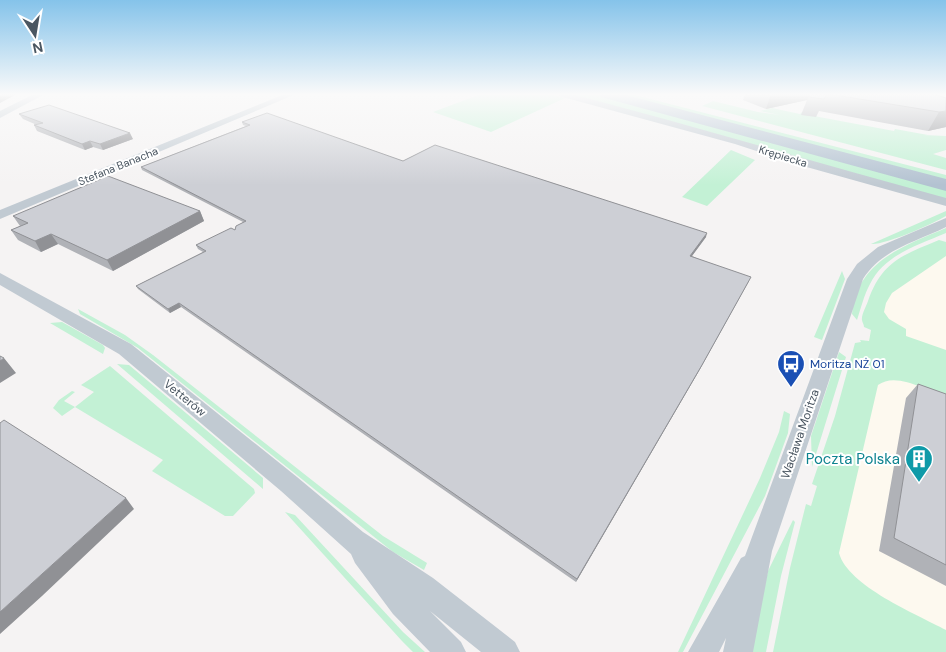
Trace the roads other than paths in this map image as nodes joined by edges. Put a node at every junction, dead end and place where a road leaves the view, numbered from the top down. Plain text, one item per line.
1 (219, 124) edge
2 (674, 124) edge
3 (723, 124) edge
4 (744, 124) edge
5 (944, 182) edge
6 (946, 202) edge
7 (0, 215) edge
8 (946, 222) edge
9 (0, 278) edge
10 (354, 541) junction
11 (759, 551) junction
12 (451, 652) edge
13 (505, 652) edge
14 (703, 652) edge
15 (738, 652) edge

1 - 7 street, Stefana Banacha
2 - 6 street, Krępiecka
3 - 5 main road
4 - 5 main road
8 - 11 street, Wacława Moritza
9 - 10 street, Vetterów
10 - 12 street, Vetterów
10 - 13 street, Vetterów
11 - 14 street, Wacława Moritza
11 - 15 street, Wacława Moritza

